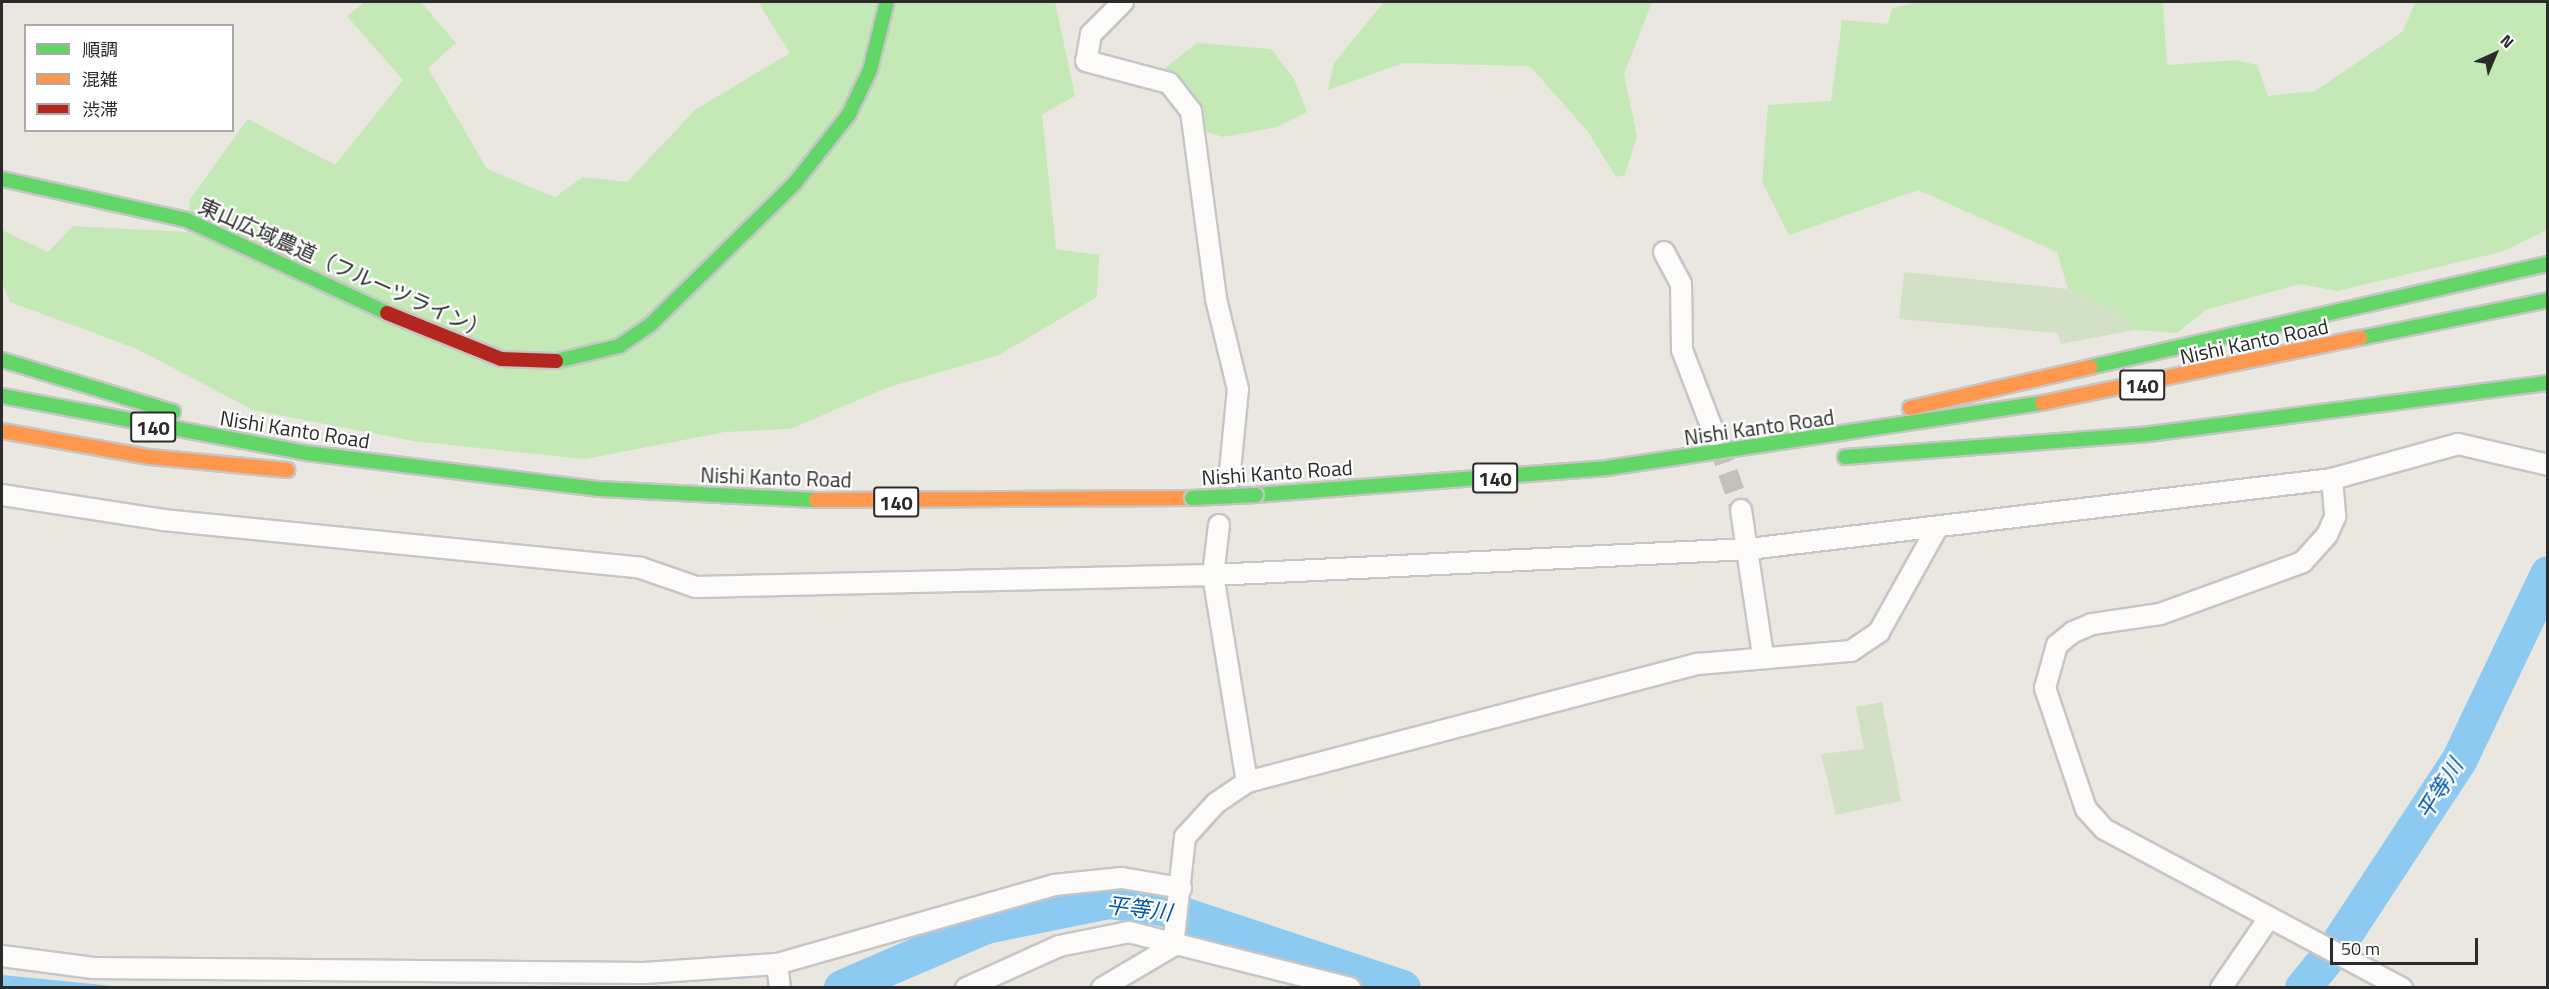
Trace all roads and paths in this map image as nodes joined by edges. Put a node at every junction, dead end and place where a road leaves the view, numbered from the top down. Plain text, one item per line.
1 (887, 2) edge
2 (1123, 2) edge
3 (2, 180) edge
4 (1664, 252) dead end
5 (2547, 264) edge
6 (2547, 300) edge
7 (2, 360) edge
8 (2547, 383) edge
9 (2, 396) edge
10 (2, 431) edge
11 (1715, 436) tunnel mouth
12 (306, 453) junction
13 (1734, 453) junction
14 (1830, 459) dead end
15 (2547, 465) edge
16 (1607, 468) junction
17 (1714, 469) dead end
18 (306, 471) dead end
19 (378, 478) dead end
20 (2332, 479) junction
21 (1229, 480) dead end
22 (600, 489) junction
23 (2, 495) edge
24 (1741, 510) tunnel mouth
25 (1219, 525) dead end
26 (1936, 530) junction
27 (1749, 549) junction
28 (1213, 575) junction
29 (1763, 656) junction
30 (1247, 782) junction
31 (1181, 888) junction
32 (2269, 918) junction
33 (1176, 940) junction
34 (2, 956) edge
35 (777, 964) junction
36 (780, 987) edge
37 (966, 987) edge
38 (1102, 987) edge
39 (1350, 987) edge
40 (2221, 987) edge
41 (2402, 987) edge

1 - 3 main road, 東山広域農道（フルーツライン）
2 - 21 street
4 - 11 street
5 - 13 main road
6 - 13 main road, Nishi Kanto Road / 140
7 - 12 main road
8 - 14 main road
9 - 12 main road, Nishi Kanto Road / 140
10 - 18 main road
12 - 22 main road, Nishi Kanto Road / 140
13 - 16 main road, Nishi Kanto Road / 140
15 - 20 street
16 - 17 main road
16 - 22 main road, Nishi Kanto Road / 140, bridge
19 - 22 main road
20 - 26 street
20 - 32 street
23 - 28 street
24 - 27 street
25 - 28 street
26 - 27 street
26 - 29 street
27 - 28 street
27 - 29 street
28 - 30 street
29 - 30 street
30 - 31 street
31 - 33 street
31 - 35 street
32 - 40 street
32 - 41 street
33 - 37 street
33 - 38 street
33 - 39 street
34 - 35 street
35 - 36 street

